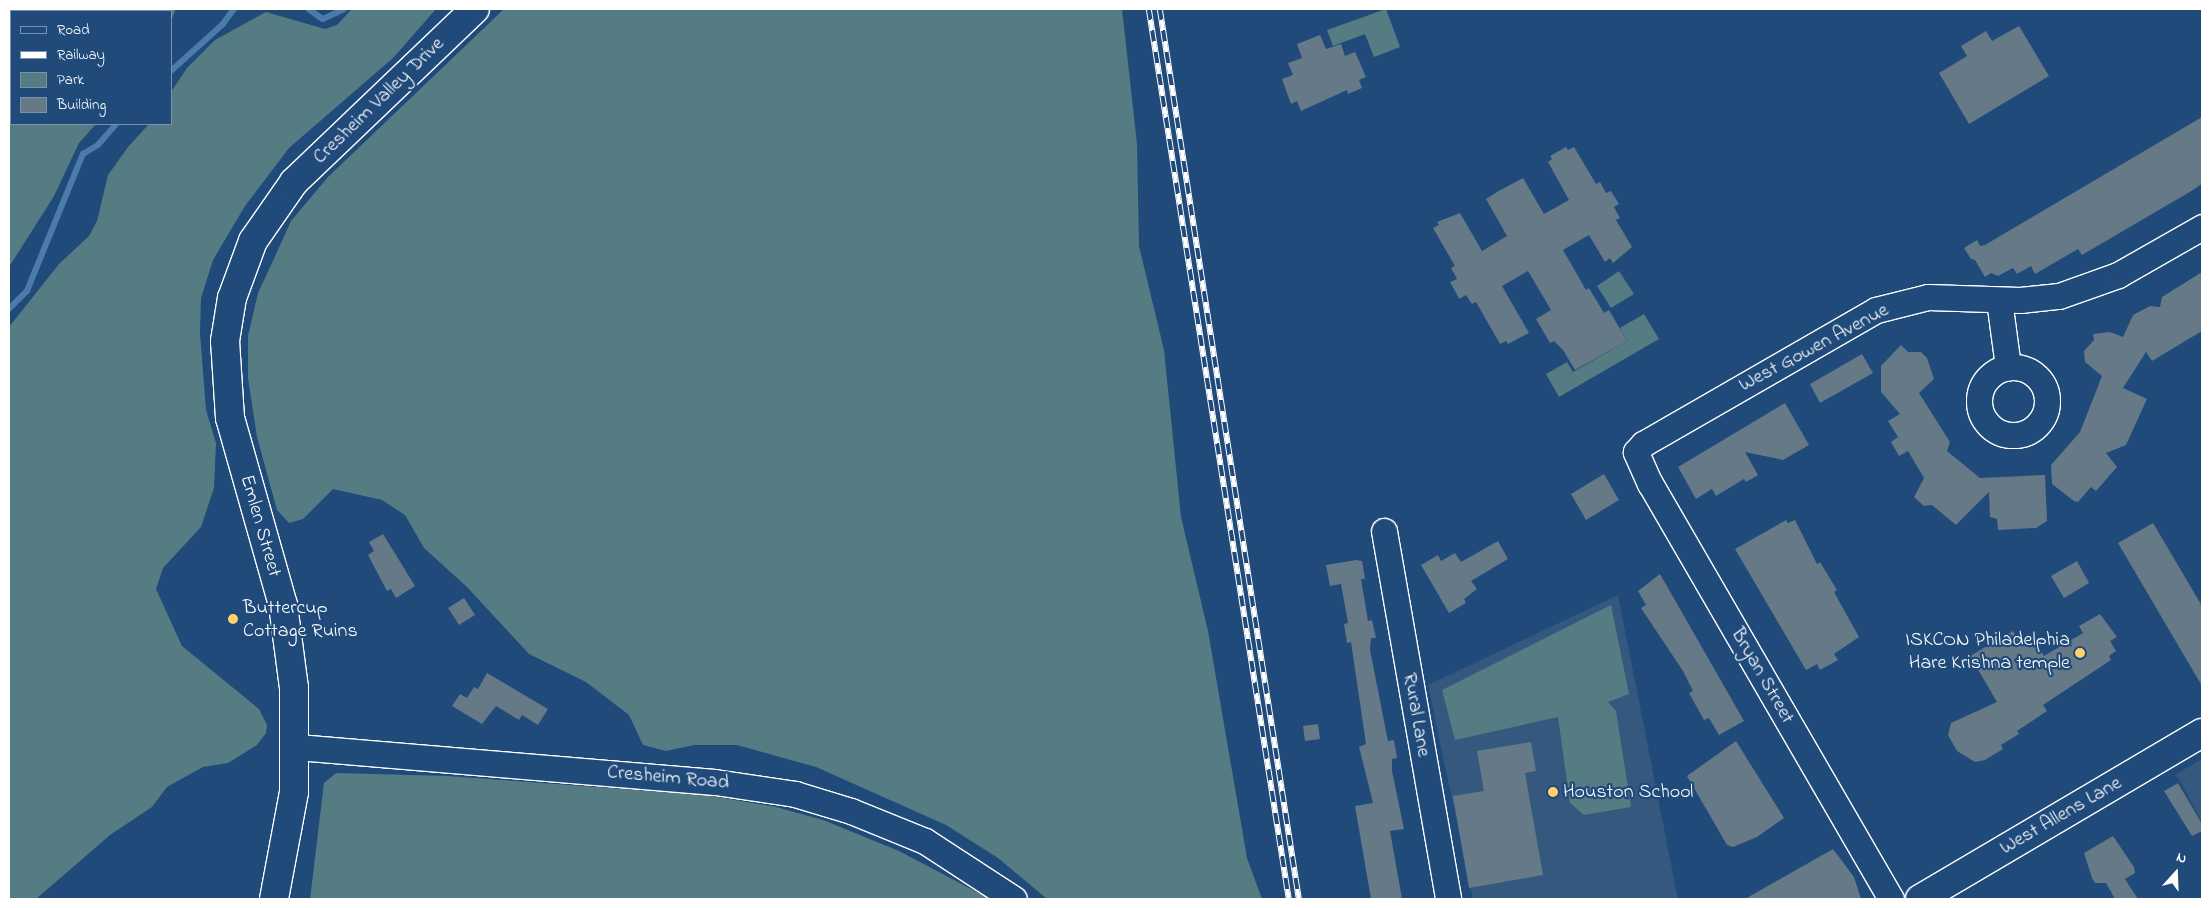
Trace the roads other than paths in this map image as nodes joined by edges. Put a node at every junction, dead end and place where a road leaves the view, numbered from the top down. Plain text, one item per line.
1 (475, 9) edge
2 (284, 195) joint
3 (2202, 227) edge
4 (1999, 300) junction
5 (2008, 367) dead end
6 (1636, 452) joint
7 (1384, 531) dead end
8 (2202, 733) edge
9 (297, 747) junction
10 (274, 899) edge
11 (1014, 899) edge
12 (1448, 899) edge
13 (1891, 899) edge
14 (1920, 899) edge

1 - 2 main road, Cresheim Valley Drive
2 - 9 main road, Emlen Street
3 - 4 street, West Gowen Avenue
4 - 5 street
4 - 6 street, West Gowen Avenue
6 - 13 street, Bryan Street
7 - 12 street, Rural Lane
8 - 14 main road, West Allens Lane
9 - 10 main road, Emlen Street
9 - 11 street, Cresheim Road

